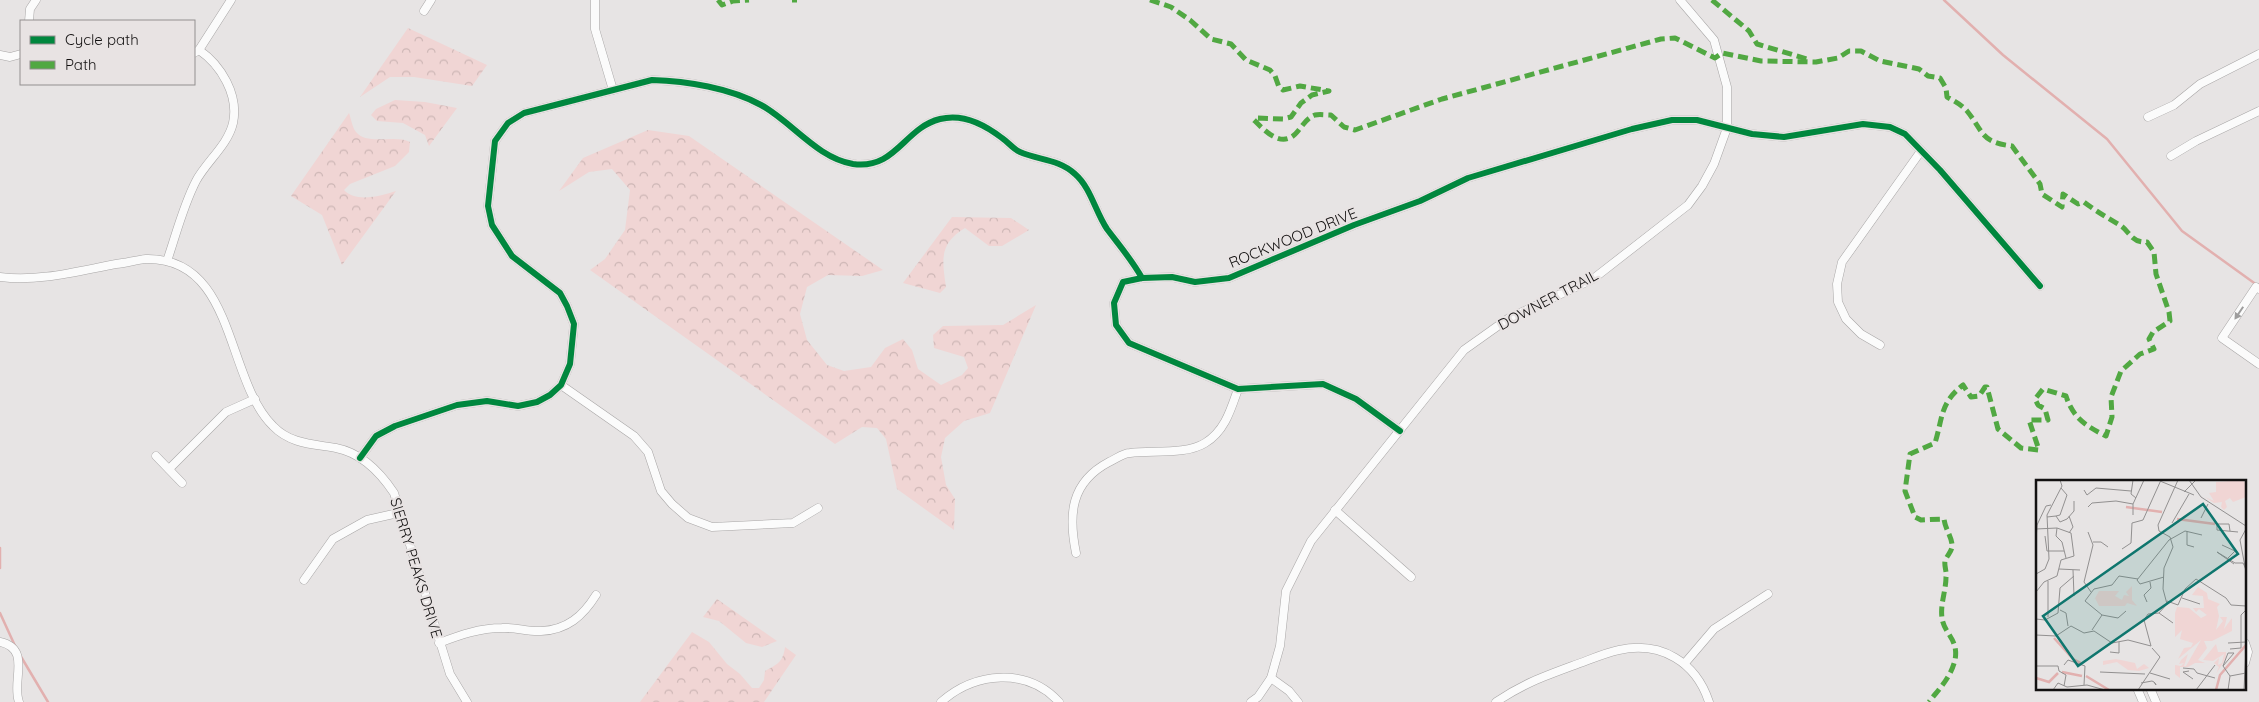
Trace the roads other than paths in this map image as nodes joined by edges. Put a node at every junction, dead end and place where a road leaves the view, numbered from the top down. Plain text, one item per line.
1 (36, 0) edge
2 (231, 0) edge
3 (432, 0) edge
4 (595, 0) edge
5 (1680, 0) edge
6 (424, 11) dead end
7 (29, 20) edge
8 (197, 51) edge
9 (20, 54) edge
10 (2259, 54) edge
11 (0, 55) edge
12 (613, 90) junction
13 (2259, 111) edge
14 (2148, 118) dead end
15 (1727, 128) junction
16 (1921, 151) junction
17 (2171, 156) dead end
18 (167, 261) junction
19 (0, 278) edge
20 (1142, 278) junction
21 (2040, 286) dead end
22 (2257, 288) edge
23 (1880, 345) dead end
24 (2259, 364) edge
25 (561, 384) junction
26 (1238, 389) junction
27 (255, 399) junction
28 (1400, 431) junction
29 (156, 456) dead end
30 (360, 458) junction
31 (169, 469) junction
32 (182, 483) dead end
33 (818, 508) dead end
34 (1335, 510) junction
35 (398, 513) junction
36 (1076, 553) dead end
37 (1411, 577) dead end
38 (304, 580) dead end
39 (1768, 594) dead end
40 (596, 595) dead end
41 (0, 642) edge
42 (439, 643) junction
43 (2246, 647) edge
44 (2246, 659) edge
45 (1686, 663) junction
46 (1272, 678) junction
47 (2138, 690) edge
48 (2151, 690) edge
49 (19, 702) edge
50 (468, 702) edge
51 (941, 702) edge
52 (1059, 702) edge
53 (1251, 702) edge
54 (1298, 702) edge
55 (1496, 702) edge
56 (1709, 702) edge
57 (2143, 702) edge
58 (2156, 702) edge

1 - 7 street
2 - 8 street
3 - 6 street
4 - 12 street
5 - 15 street, DOWNER TRAIL
8 - 18 street
9 - 11 street
10 - 14 street
12 - 20 street
12 - 25 street
13 - 17 street
15 - 16 street, ROCKWOOD DRIVE
15 - 20 street, ROCKWOOD DRIVE
15 - 28 street, DOWNER TRAIL
16 - 21 street, ROCKWOOD DRIVE
16 - 23 street
18 - 19 street, SIERRY PEAKS DRIVE
18 - 27 street, SIERRY PEAKS DRIVE
20 - 26 street, ROCKWOOD DRIVE
22 -> 24 street
25 - 30 street
25 - 33 street
26 - 28 street, ROCKWOOD DRIVE
26 - 36 street
27 - 30 street, SIERRY PEAKS DRIVE
27 - 31 street
28 - 34 street, DOWNER TRAIL
29 - 31 street
30 - 35 street, SIERRY PEAKS DRIVE
31 - 32 street
34 - 37 street
34 - 46 street, DOWNER TRAIL
35 - 38 street
35 - 42 street, SIERRY PEAKS DRIVE
39 - 45 street
40 - 42 street
41 - 49 street
42 - 50 street, SIERRY PEAKS DRIVE
43 - 44 street
45 - 55 street
45 - 56 street
46 - 53 street, DOWNER TRAIL
46 - 54 street
47 - 57 street
48 - 58 street
51 - 52 street

